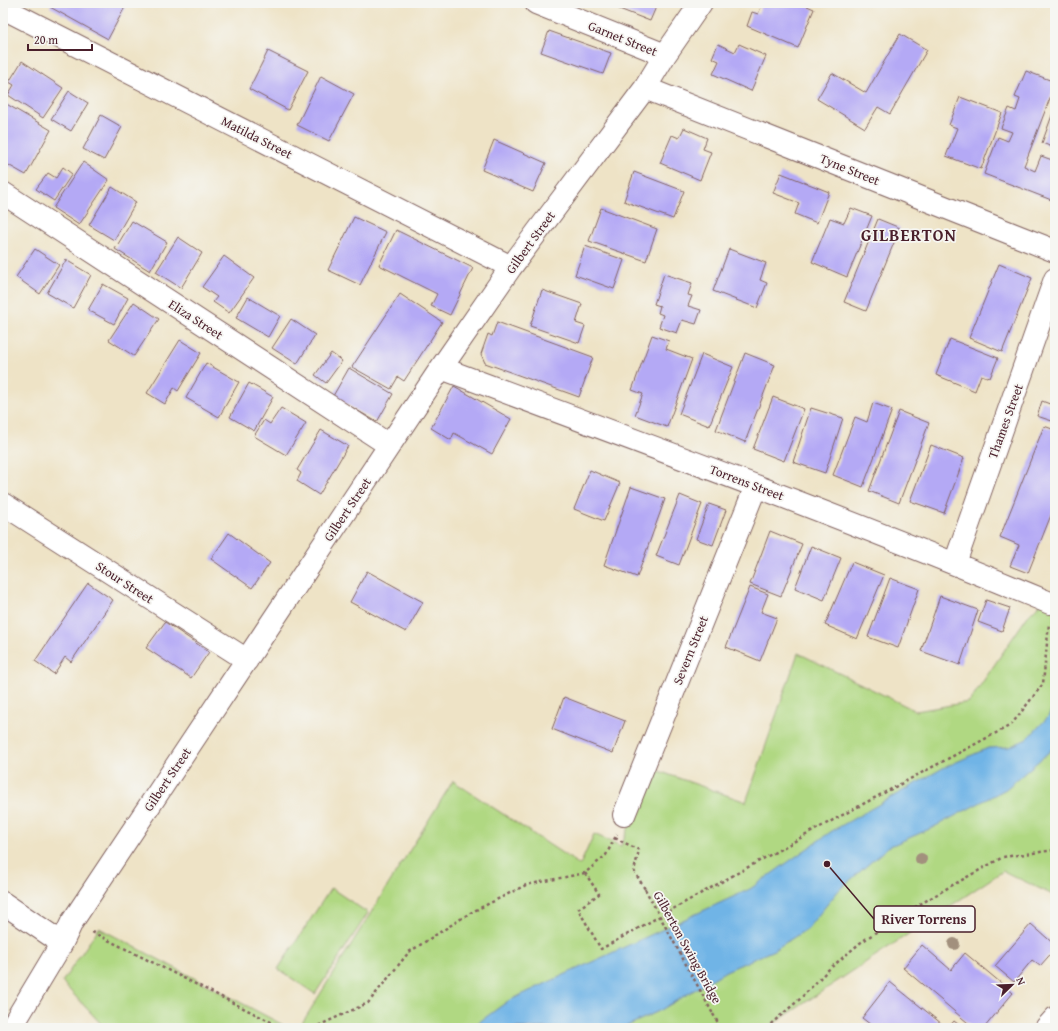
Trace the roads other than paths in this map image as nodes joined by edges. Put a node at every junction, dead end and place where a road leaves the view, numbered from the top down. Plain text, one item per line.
1 (536, 3) edge
2 (701, 3) edge
3 (3, 8) edge
4 (665, 55) junction
5 (645, 88) junction
6 (3, 193) edge
7 (1055, 251) edge
8 (511, 267) junction
9 (1055, 279) edge
10 (441, 368) junction
11 (389, 445) junction
12 (756, 486) junction
13 (3, 504) edge
14 (954, 563) junction
15 (1050, 602) road end
16 (247, 660) junction
17 (624, 815) road end
18 (3, 903) edge
19 (62, 943) junction
20 (1055, 1018) edge
21 (11, 1028) edge
22 (1046, 1028) edge

1 - 4 street, Garnet Street
2 - 4 street, Gilbert Street
3 - 8 street, Matilda Street
4 - 5 street, Gilbert Street
5 - 7 street, Tyne Street
5 - 8 street, Gilbert Street
6 - 11 street, Eliza Street
8 - 10 street, Gilbert Street
9 - 14 street, Thames Street
10 - 11 street, Gilbert Street
10 - 12 street, Torrens Street
11 - 16 street, Gilbert Street
12 - 14 street, Torrens Street
12 - 17 street, Severn Street
13 - 16 street, Stour Street
14 - 15 street, Torrens Street
16 - 19 street, Gilbert Street
18 - 19 street
19 - 21 street, Gilbert Street
20 - 22 street

